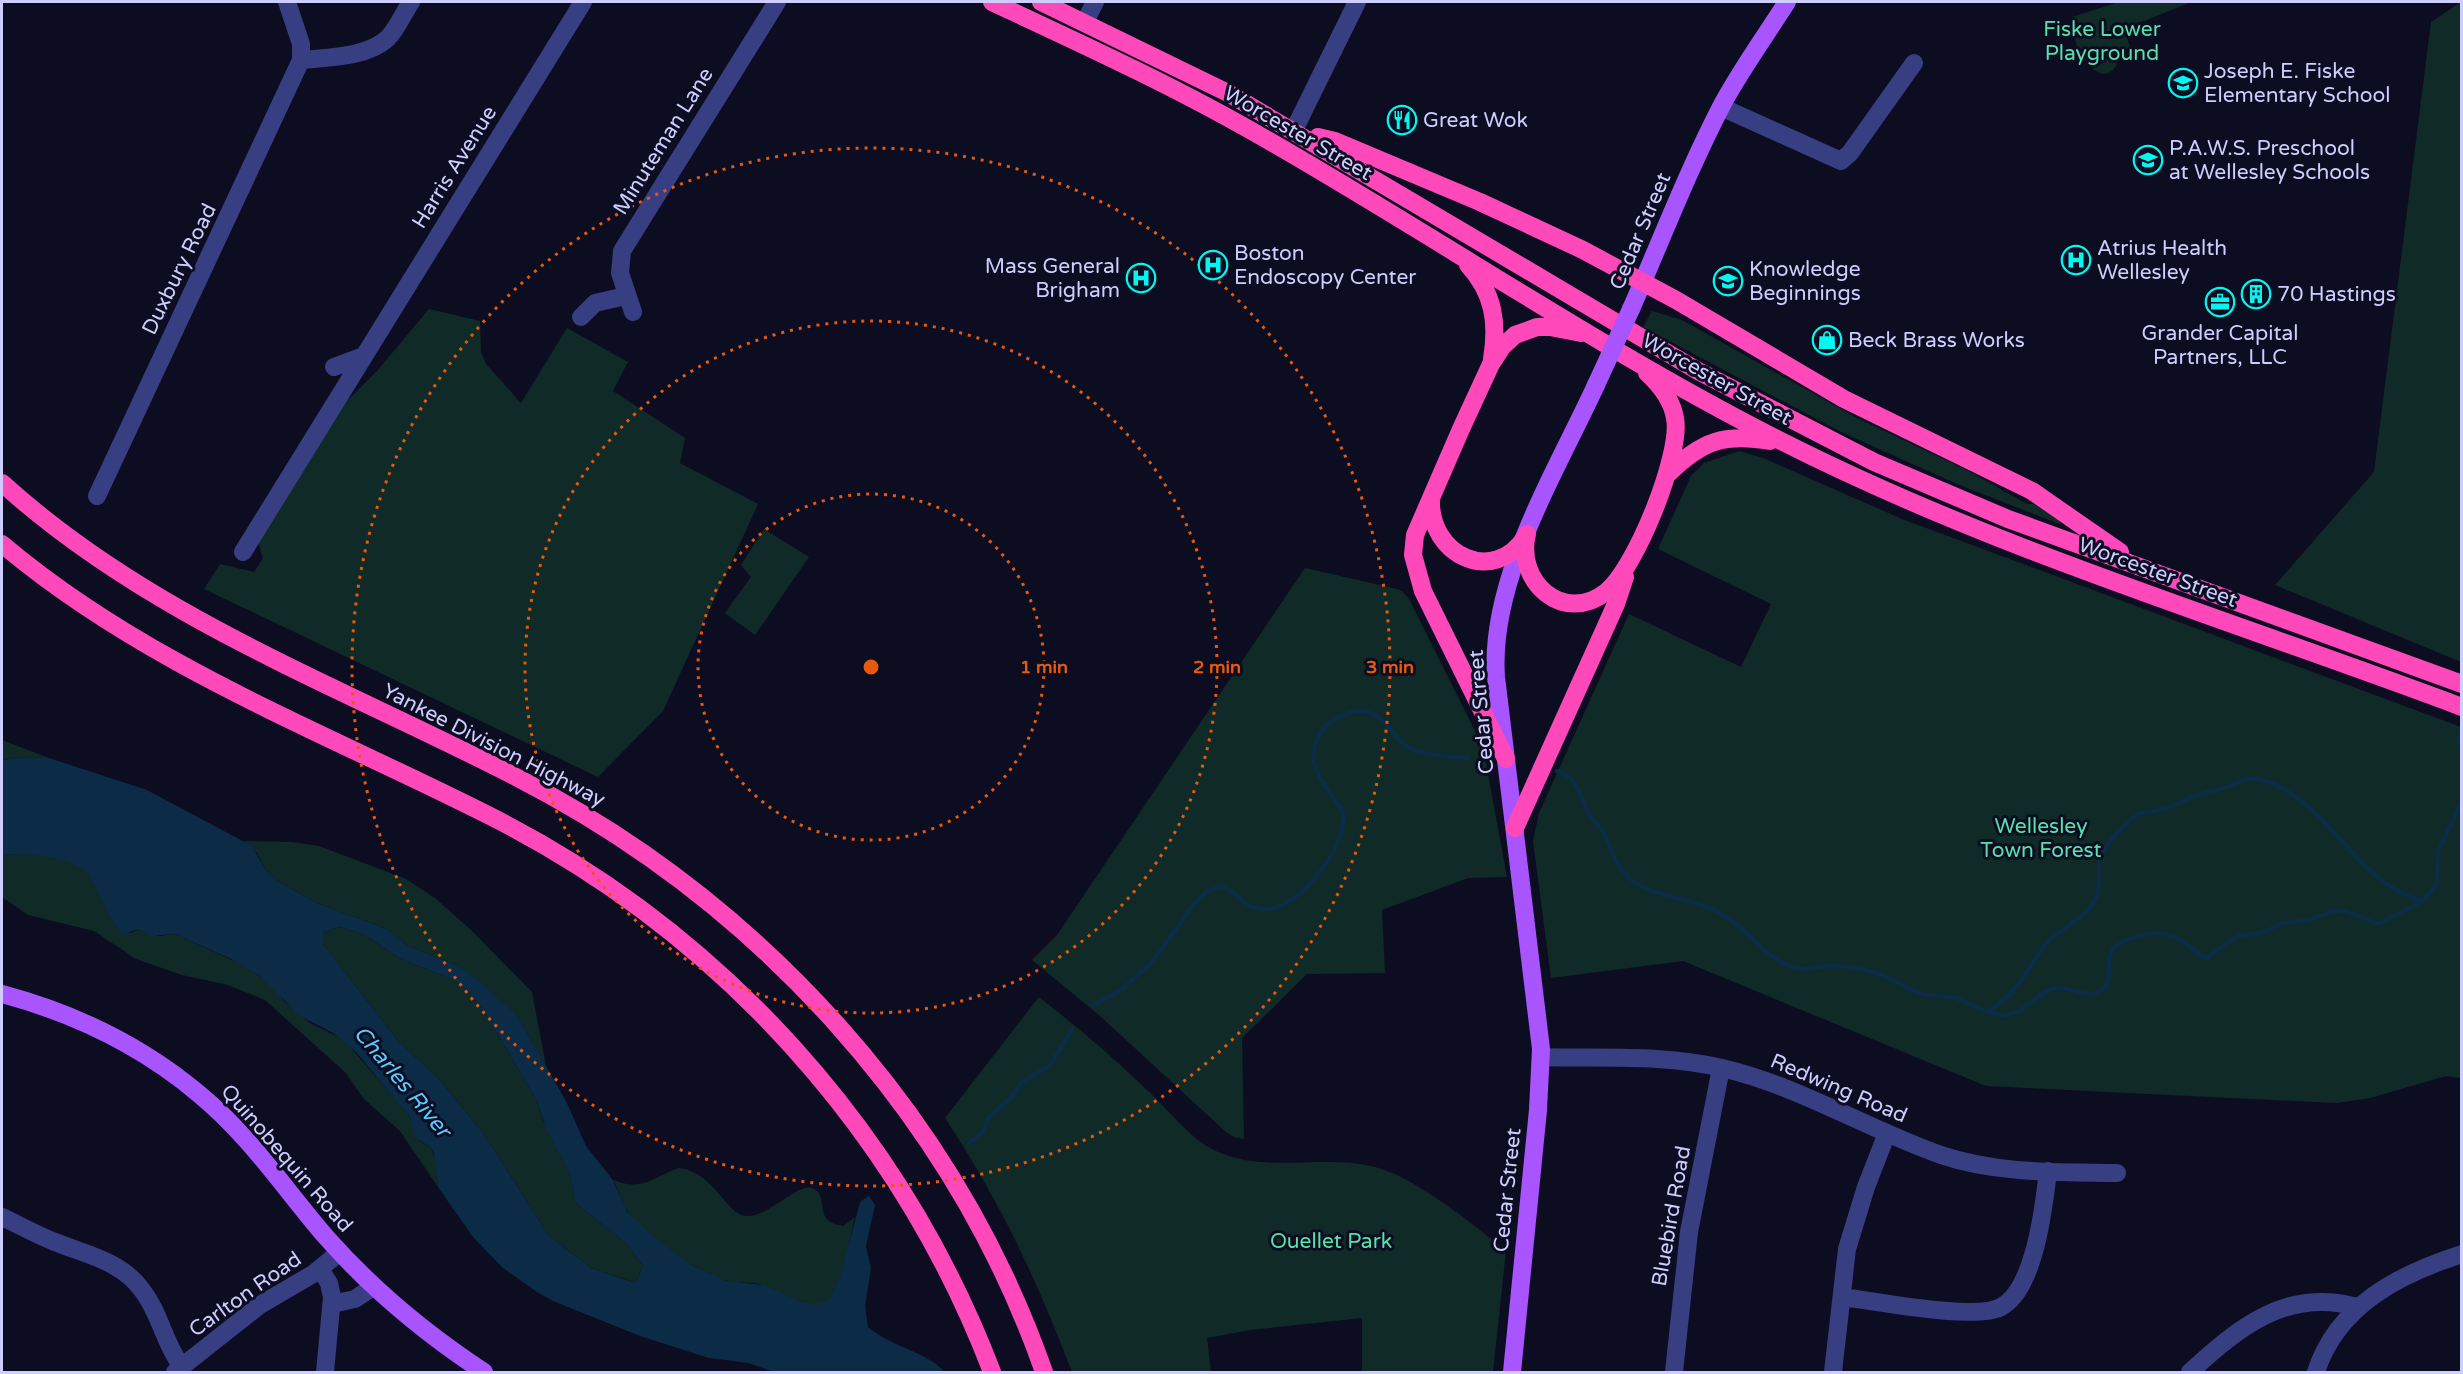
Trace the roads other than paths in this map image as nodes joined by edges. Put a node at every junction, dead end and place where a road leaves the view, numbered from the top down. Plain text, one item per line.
1 (287, 2) edge
2 (411, 2) edge
3 (583, 2) edge
4 (777, 2) edge
5 (992, 2) edge
6 (1041, 2) edge
7 (1095, 2) edge
8 (1357, 2) edge
9 (1787, 2) edge
10 (1085, 22) junction
11 (301, 60) junction
12 (1914, 63) dead end
13 (1721, 108) junction
14 (1293, 130) junction
15 (1452, 250) junction
16 (1642, 282) junction
17 (581, 317) dead end
18 (1596, 337) junction
19 (1626, 353) junction
20 (364, 356) junction
21 (1491, 364) junction
22 (334, 367) dead end
23 (1785, 443) junction
24 (1669, 473) junction
25 (2, 483) edge
26 (97, 496) dead end
27 (1431, 497) junction
28 (1527, 534) junction
29 (2, 544) edge
30 (243, 552) dead end
31 (1627, 567) junction
32 (2150, 571) junction
33 (2462, 684) edge
34 (2462, 707) edge
35 (1506, 759) junction
36 (1515, 828) junction
37 (2, 994) edge
38 (1541, 1058) junction
39 (1720, 1068) junction
40 (1887, 1133) junction
41 (2048, 1171) junction
42 (2117, 1173) dead end
43 (2, 1217) edge
44 (340, 1252) junction
45 (2462, 1254) edge
46 (320, 1269) junction
47 (373, 1287) junction
48 (1842, 1297) junction
49 (332, 1304) junction
50 (2357, 1307) junction
51 (179, 1370) edge
52 (325, 1372) edge
53 (484, 1372) edge
54 (992, 1372) edge
55 (1044, 1372) edge
56 (1512, 1372) edge
57 (1674, 1372) edge
58 (1833, 1372) edge
59 (2190, 1372) edge
60 (2316, 1372) edge

1 - 11 street
2 - 11 street
3 - 20 street, Harris Avenue
4 - 17 street, Minuteman Lane
5 - 15 highway, Worcester Street
6 - 10 highway, Worcester Street
7 - 10 street
8 - 14 street
9 - 13 main road, Cedar Street
10 - 14 highway, Worcester Street
11 - 26 street, Duxbury Road
12 - 13 street
13 - 16 main road, Cedar Street
14 - 16 highway
14 - 32 highway, Worcester Street
15 - 18 highway, Worcester Street
15 - 21 highway
16 - 28 main road, Cedar Street, bridge
16 - 32 highway
18 - 19 highway, Worcester Street
18 - 21 highway
19 - 23 highway, Worcester Street
19 - 24 highway
20 - 22 street
20 - 30 street, Harris Avenue
21 - 27 highway
23 - 24 highway
23 - 34 highway, Worcester Street
24 - 31 highway
25 - 55 highway, Yankee Division Highway
27 - 28 highway
27 - 35 highway
28 - 31 highway
28 - 35 main road, Cedar Street
29 - 54 highway
31 - 36 highway
32 - 33 highway, Worcester Street
35 - 36 main road, Cedar Street
36 - 38 main road, Cedar Street
37 - 44 main road, Quinobequin Road
38 - 39 street, Redwing Road
38 - 56 main road, Cedar Street
39 - 40 street, Redwing Road
39 - 57 street, Bluebird Road
40 - 41 street, Redwing Road
40 - 48 street
41 - 42 street, Redwing Road
41 - 48 street
43 - 51 street
44 - 46 street, Carlton Road
44 - 47 main road, Quinobequin Road
45 - 50 street
46 - 49 street
46 - 51 street, Carlton Road
47 - 49 street
47 - 53 main road, Quinobequin Road
48 - 58 street
49 - 52 street
50 - 59 street
50 - 60 street

